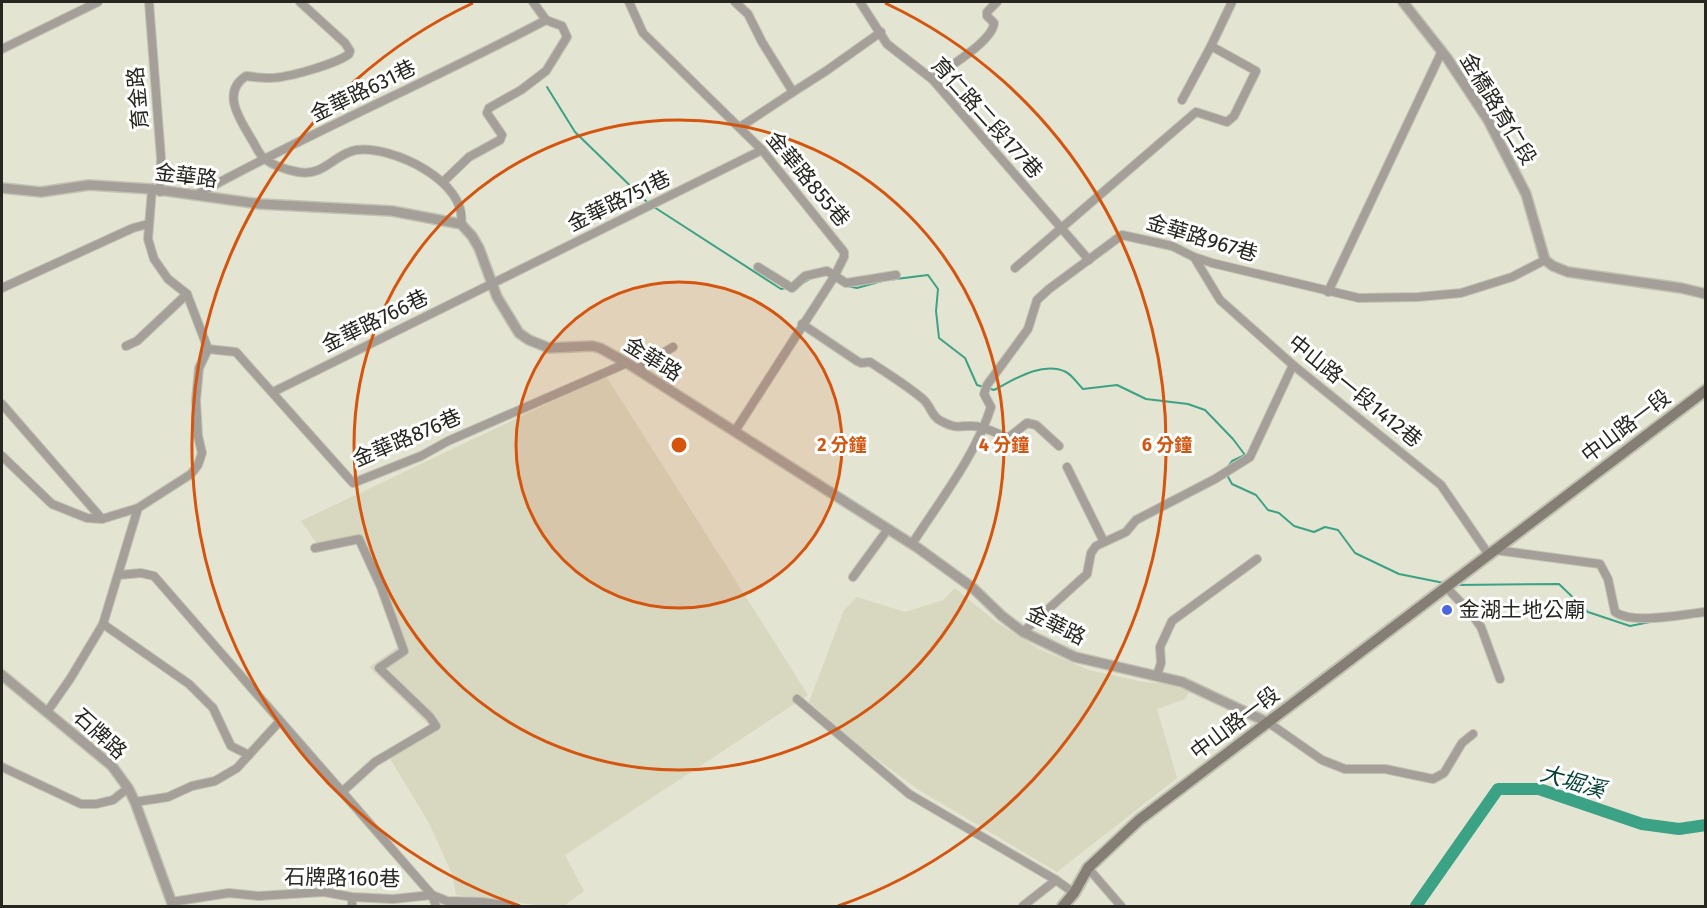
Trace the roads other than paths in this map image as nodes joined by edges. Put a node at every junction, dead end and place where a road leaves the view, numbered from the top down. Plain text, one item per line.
1 (98, 2) edge
2 (148, 2) edge
3 (300, 2) edge
4 (533, 2) edge
5 (629, 2) edge
6 (735, 2) edge
7 (860, 2) edge
8 (998, 2) edge
9 (1232, 2) edge
10 (1403, 2) edge
11 (546, 20) junction
12 (881, 32) junction
13 (1211, 46) junction
14 (2, 49) edge
15 (1442, 51) junction
16 (932, 79) junction
17 (793, 92) junction
18 (1182, 100) dead end
19 (740, 127) junction
20 (762, 150) junction
21 (263, 158) junction
22 (443, 182) junction
23 (2, 188) edge
24 (156, 191) junction
25 (196, 195) junction
26 (148, 224) junction
27 (461, 224) junction
28 (1061, 228) junction
29 (1194, 257) junction
30 (1089, 260) junction
31 (1545, 260) junction
32 (758, 267) dead end
33 (1015, 268) dead end
34 (896, 275) dead end
35 (833, 278) junction
36 (493, 283) junction
37 (2, 288) edge
38 (1328, 292) junction
39 (187, 294) junction
40 (1706, 294) edge
41 (802, 324) junction
42 (126, 346) dead end
43 (673, 347) dead end
44 (208, 349) junction
45 (627, 363) junction
46 (1293, 365) junction
47 (637, 369) junction
48 (1706, 390) edge
49 (273, 392) junction
50 (2, 404) edge
51 (981, 428) junction
52 (735, 431) junction
53 (1059, 446) dead end
54 (2, 456) edge
55 (1067, 467) dead end
56 (138, 508) junction
57 (102, 519) junction
58 (888, 529) junction
59 (1104, 542) junction
60 (912, 544) junction
61 (315, 548) dead end
62 (1492, 553) junction
63 (1257, 559) dead end
64 (119, 575) junction
65 (853, 577) dead end
66 (1450, 585) junction
67 (1706, 612) edge
68 (103, 624) junction
69 (1023, 632) junction
70 (2, 675) edge
71 (1157, 675) junction
72 (1500, 679) dead end
73 (797, 699) dead end
74 (47, 712) junction
75 (279, 722) junction
76 (1269, 723) junction
77 (1473, 734) dead end
78 (249, 755) junction
79 (2, 767) edge
80 (128, 788) junction
81 (343, 791) junction
82 (135, 802) junction
83 (1088, 868) junction
84 (1056, 880) junction
85 (1074, 893) junction
86 (432, 895) junction
87 (352, 897) junction
88 (172, 904) edge
89 (352, 906) edge
90 (436, 906) edge
91 (510, 906) edge
92 (1023, 906) edge
93 (1063, 906) edge
94 (1121, 906) edge

1 - 14 street
2 - 24 street, 育金路
3 - 21 street
4 - 11 street
5 - 19 street, 金華路855巷
6 - 17 street
7 - 12 street, 育仁路二段177巷
8 - 16 street
9 - 13 street
10 - 15 street, 金橋路育仁段
11 - 21 street, 金華路631巷
11 - 22 street
12 - 16 street, 育仁路二段177巷
12 - 17 street
13 - 18 street
13 - 28 street
15 - 31 street, 金橋路育仁段
15 - 38 street
16 - 28 street, 育仁路二段177巷
17 - 19 street
19 - 20 street, 金華路855巷
20 - 35 street, 金華路855巷
20 - 36 street, 金華路751巷
21 - 22 street
21 - 25 street, 金華路631巷
22 - 27 street
23 - 24 street, 金華路
24 - 25 street, 金華路
24 - 26 street, 育金路
25 - 27 street, 金華路
26 - 37 street
26 - 39 street, 育金路
27 - 36 street, 金華路
28 - 30 street, 育仁路二段177巷
28 - 33 street
29 - 30 street, 金華路967巷
29 - 38 street, 金華路967巷
29 - 46 street, 中山路一段1412巷
30 - 51 street, 金華路967巷
31 - 38 street, 金華路967巷
31 - 40 street
32 - 35 street
34 - 35 street
35 - 41 street, 金華路855巷
36 - 45 street, 金華路
36 - 49 street, 金華路766巷
39 - 42 street
39 - 44 street
41 - 51 street
41 - 52 street, 金華路855巷
43 - 47 street
44 - 49 street, 金華路876巷
44 - 56 street
45 - 47 street, 金華路
45 - 49 street, 金華路876巷
46 - 59 street
46 - 62 street, 中山路一段1412巷
47 - 52 street, 金華路
48 - 62 main road, 中山路一段
50 - 57 street
51 - 53 street
51 - 60 street, 金華路967巷
52 - 58 street, 金華路
54 - 57 street
55 - 59 street
56 - 57 street
56 - 64 street
58 - 60 street, 金華路
58 - 65 street
59 - 69 street
60 - 69 street, 金華路
61 - 81 street
62 - 66 main road, 中山路一段
62 - 67 street
63 - 71 street
64 - 68 street
64 - 75 street
66 - 72 street
66 - 76 main road, 中山路一段
68 - 74 street
68 - 78 street
69 - 71 street, 金華路
70 - 74 street, 石牌路
71 - 76 street, 金華路
73 - 84 street
74 - 80 street, 石牌路
75 - 78 street
75 - 81 street
76 - 77 street
76 - 83 main road, 中山路一段
78 - 82 street
79 - 80 street
80 - 82 street, 石牌路
81 - 86 street
82 - 88 street, 石牌路
83 - 85 main road, 中山路一段
83 - 94 street
84 - 85 street
84 - 92 street
85 - 93 main road, 中山路一段
86 - 87 street, 石牌路160巷
86 - 90 street
86 - 91 street, 石牌路160巷
87 - 88 street, 石牌路160巷
87 - 89 street

